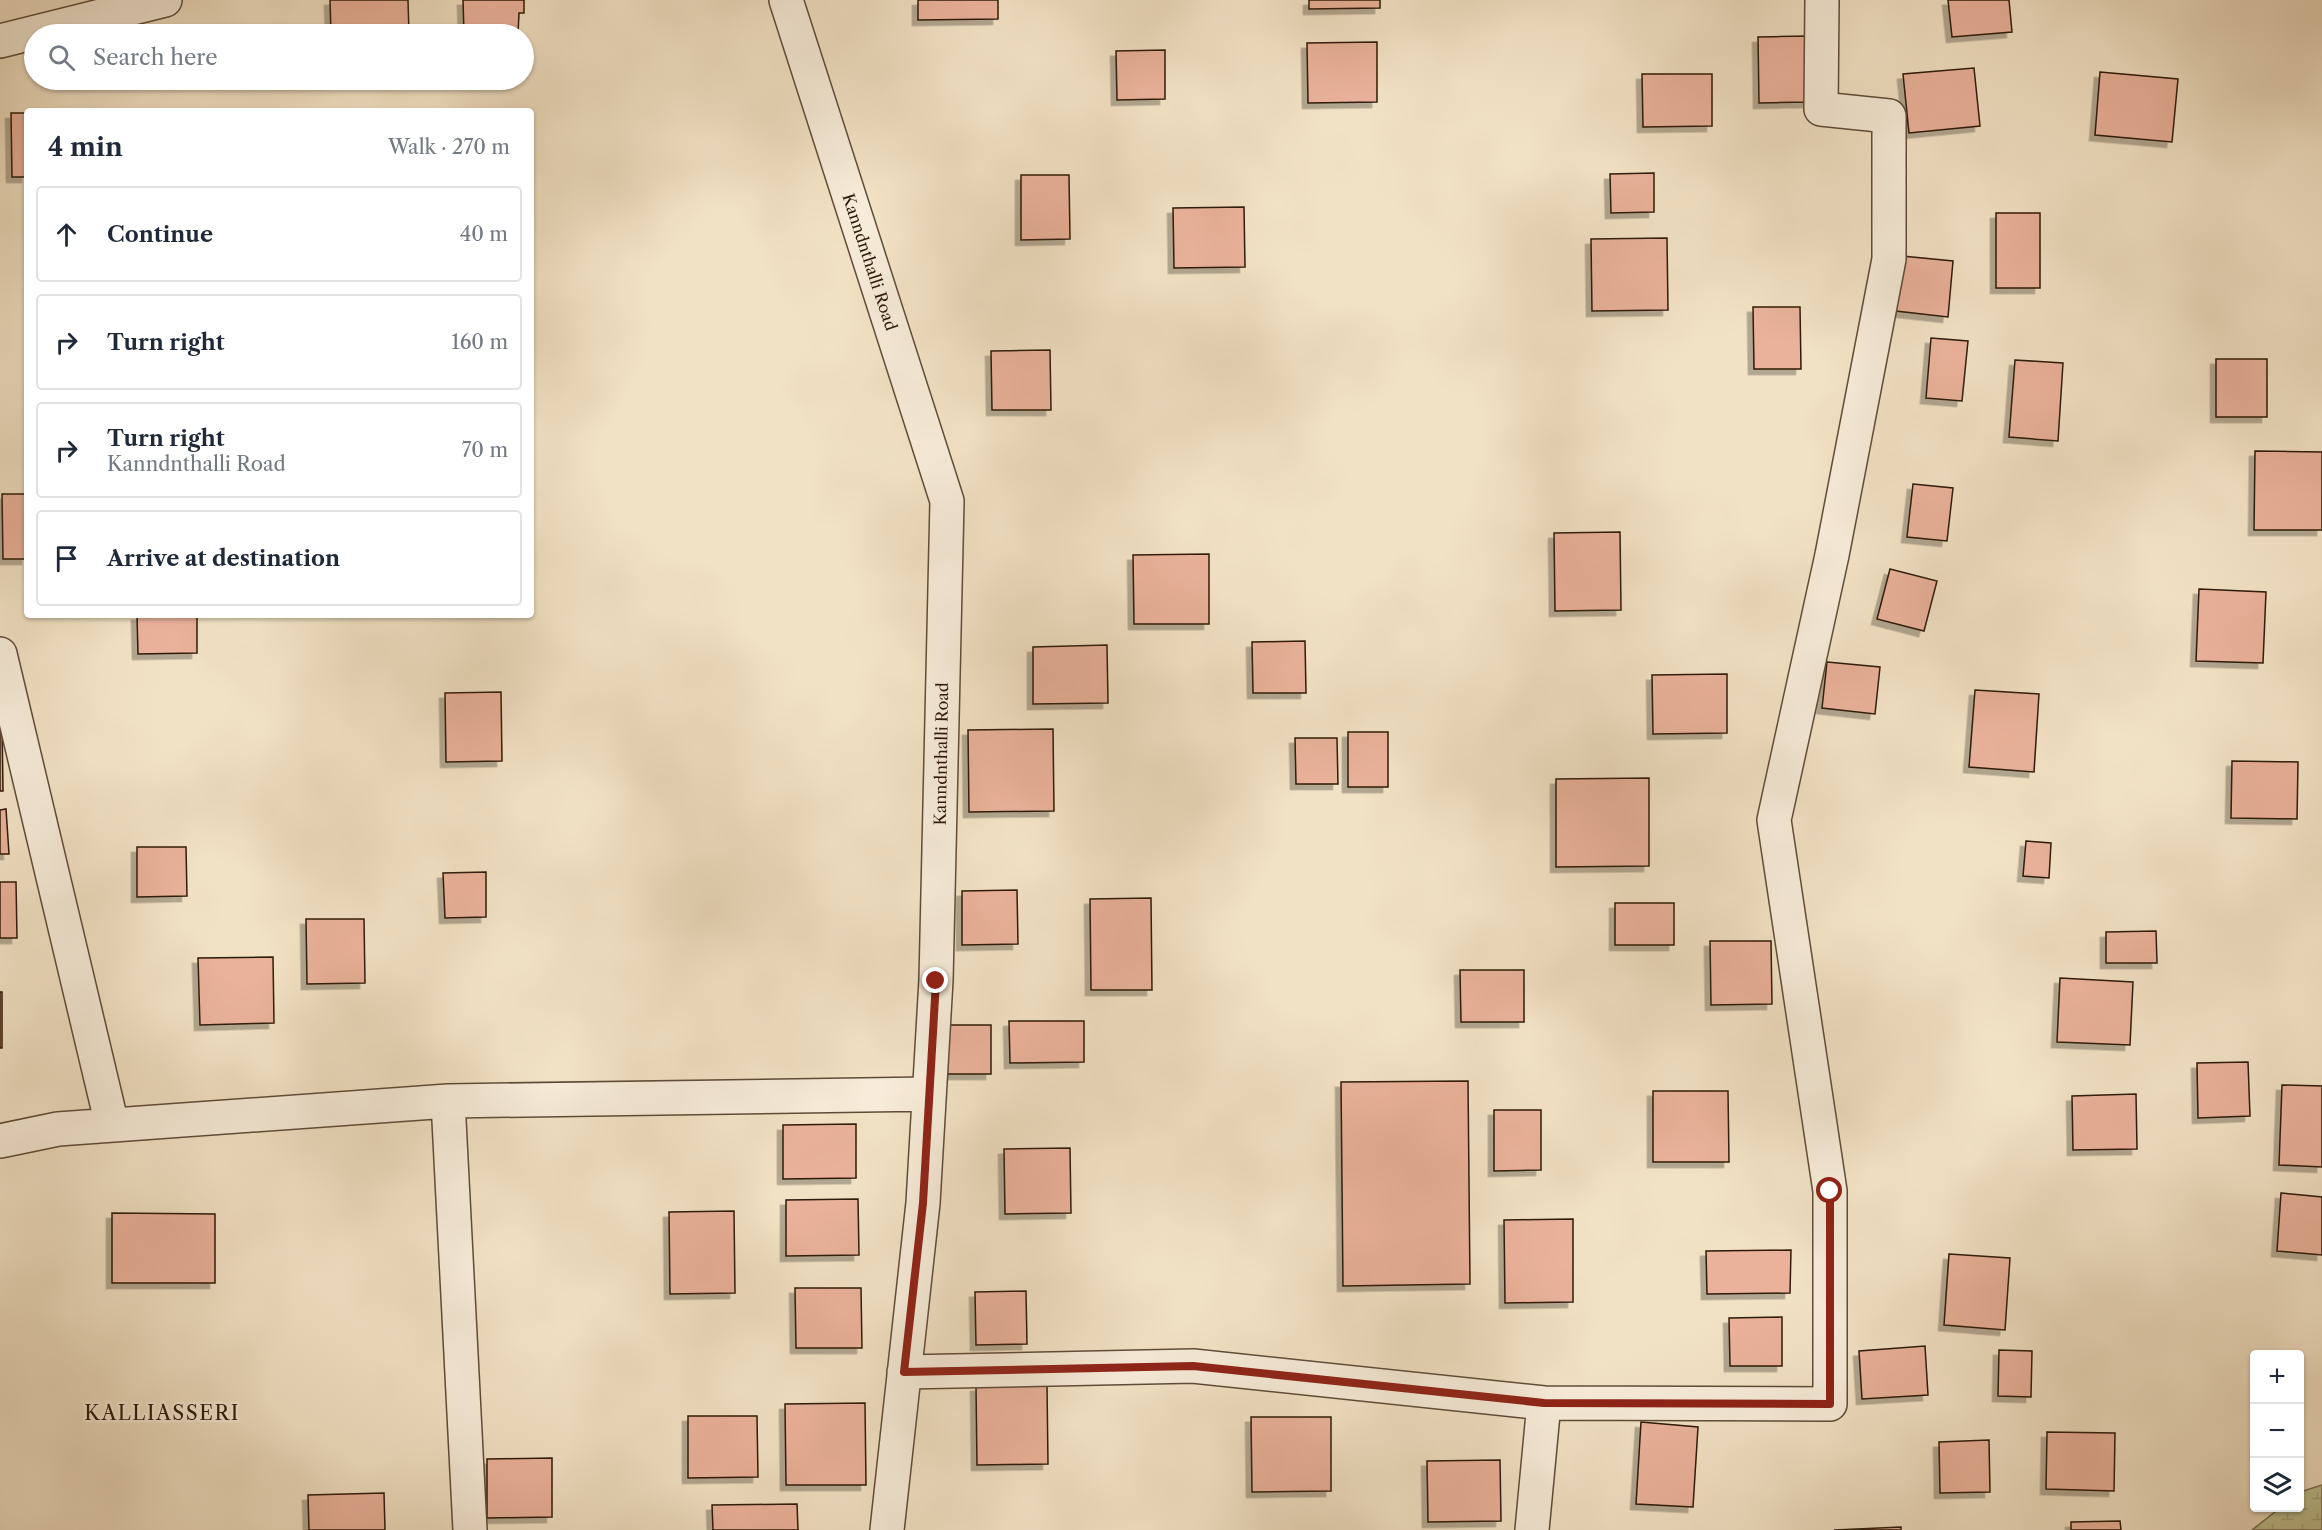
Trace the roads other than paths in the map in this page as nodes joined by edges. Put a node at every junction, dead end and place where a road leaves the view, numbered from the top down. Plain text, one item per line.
1 (165, 0) edge
2 (786, 0) edge
3 (1822, 0) edge
4 (68, 24) edge
5 (24, 35) edge
6 (0, 41) edge
7 (0, 654) edge
8 (929, 1094) junction
9 (448, 1101) junction
10 (112, 1125) junction
11 (0, 1141) edge
12 (904, 1372) junction
13 (1544, 1403) junction
14 (470, 1530) edge
15 (887, 1530) edge
16 (1532, 1530) edge

1 - 4 street
2 - 8 street, Kanndnthalli Road
3 - 13 street
5 - 6 street
7 - 10 street
8 - 9 street
8 - 12 street, Kanndnthalli Road
9 - 10 street
9 - 14 street
10 - 11 street
12 - 13 street
12 - 15 street, Kanndnthalli Road
13 - 16 street

